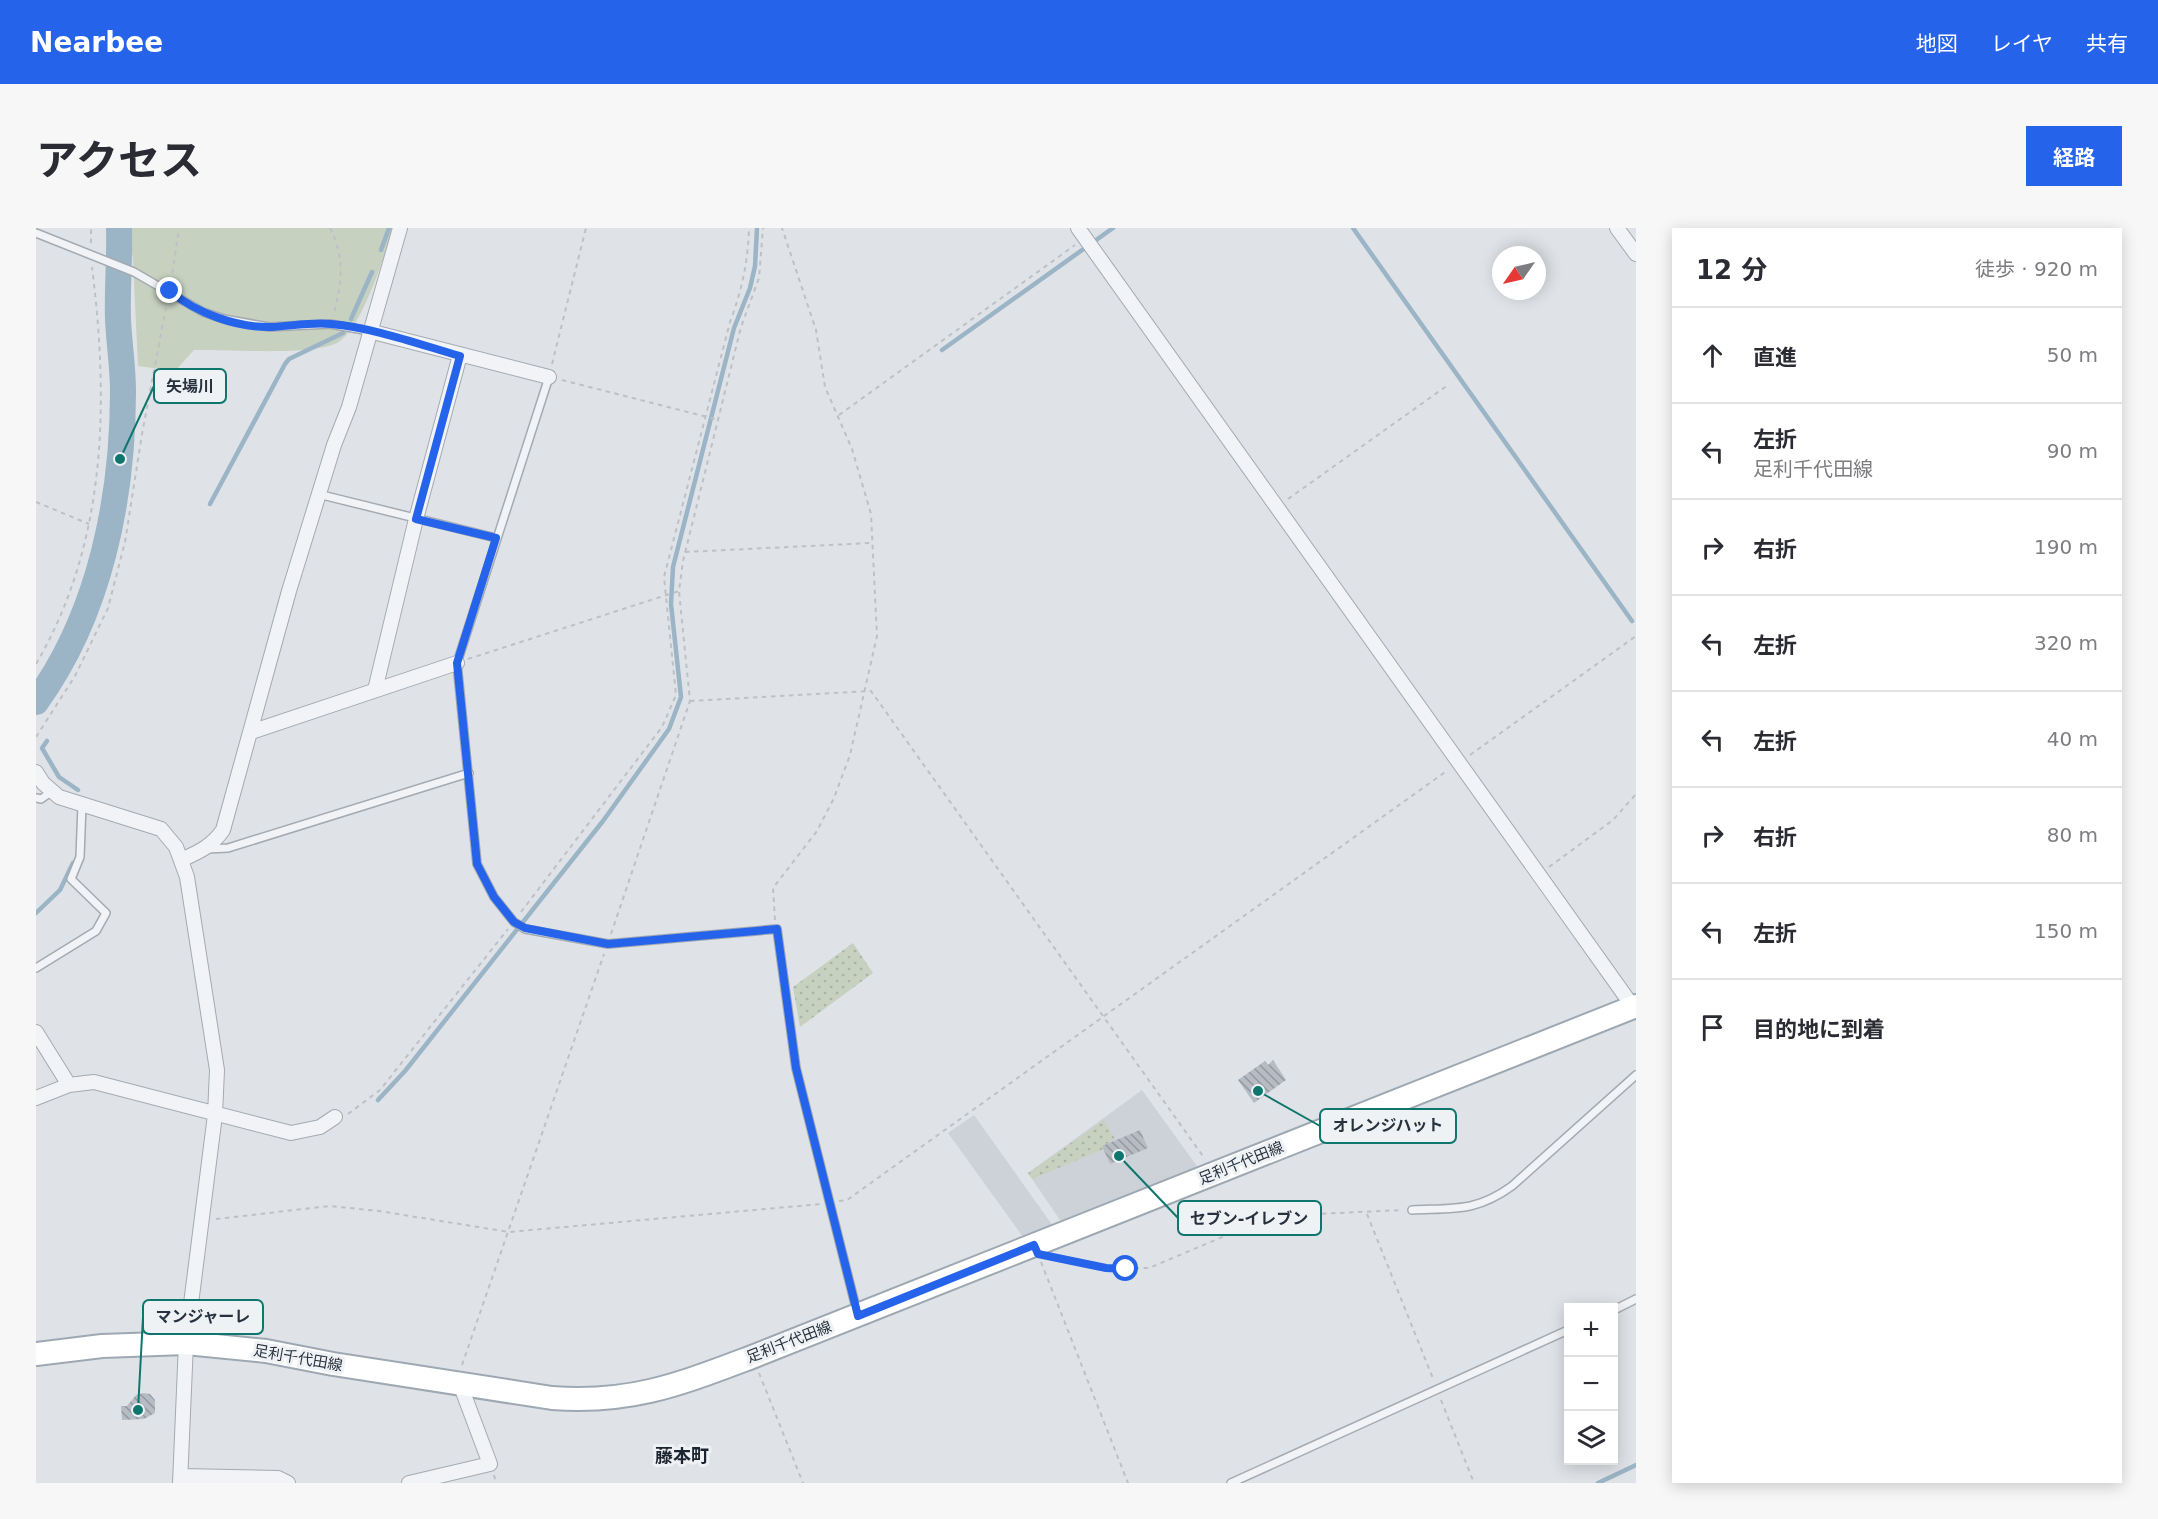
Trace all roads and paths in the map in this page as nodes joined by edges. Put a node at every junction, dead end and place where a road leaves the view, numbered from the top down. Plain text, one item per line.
1 (91, 228) edge
2 (179, 228) edge
3 (330, 228) edge
4 (400, 228) edge
5 (586, 228) edge
6 (749, 228) edge
7 (763, 228) edge
8 (782, 228) edge
9 (1617, 228) edge
10 (36, 233) edge
11 (1081, 233) edge
12 (90, 254) junction
13 (1636, 254) edge
14 (170, 291) junction
15 (330, 324) junction
16 (369, 331) junction
17 (460, 356) junction
18 (549, 377) junction
19 (1448, 385) dead end
20 (838, 415) junction
21 (705, 416) junction
22 (719, 420) junction
23 (318, 494) junction
24 (36, 502) edge
25 (1276, 507) junction
26 (416, 519) junction
27 (89, 524) junction
28 (496, 538) junction
29 (872, 542) junction
30 (685, 552) junction
31 (679, 591) junction
32 (664, 594) junction
33 (1636, 636) edge
34 (457, 663) junction
35 (36, 664) edge
36 (375, 690) junction
37 (863, 690) junction
38 (690, 701) junction
39 (251, 732) junction
40 (36, 737) edge
41 (1460, 762) junction
42 (36, 772) edge
43 (469, 773) junction
44 (51, 792) junction
45 (1636, 794) edge
46 (36, 798) edge
47 (82, 805) junction
48 (205, 849) junction
49 (181, 860) junction
50 (1539, 874) junction
51 (514, 922) junction
52 (777, 929) junction
53 (608, 944) junction
54 (36, 968) edge
55 (1635, 1008) edge
56 (1101, 1017) junction
57 (36, 1032) edge
58 (1636, 1075) edge
59 (69, 1085) junction
60 (36, 1098) edge
61 (215, 1115) junction
62 (335, 1117) joint
63 (1213, 1174) junction
64 (828, 1203) junction
65 (1412, 1210) joint
66 (1367, 1214) junction
67 (201, 1220) junction
68 (509, 1232) junction
69 (1036, 1250) junction
70 (1636, 1299) edge
71 (1618, 1308) edge
72 (858, 1316) junction
73 (1564, 1332) edge
74 (186, 1343) junction
75 (36, 1354) edge
76 (752, 1357) junction
77 (460, 1384) junction
78 (1437, 1391) junction
79 (181, 1480) edge
80 (288, 1483) edge
81 (410, 1483) edge
82 (803, 1483) edge
83 (1128, 1483) edge
84 (1231, 1483) edge
85 (1474, 1483) edge

1 - 12 path
2 - 14 path
3 - 15 path
4 - 16 street
5 - 18 path
6 - 21 path
7 - 22 path
8 - 20 path
9 - 13 street
10 - 12 lane
11 - 20 path
11 - 25 street
12 - 14 lane
12 - 27 path
14 - 15 lane
14 - 40 path
15 - 16 lane
16 - 17 street
16 - 23 street
17 - 18 street
17 - 26 street
18 - 21 path
18 - 28 lane
19 - 25 path
20 - 29 path
21 - 22 path
21 - 32 path
22 - 30 path
23 - 26 lane
23 - 39 street
24 - 27 path
25 - 41 street
26 - 28 lane
26 - 36 street
27 - 35 path
28 - 34 lane
29 - 30 path
29 - 37 path
30 - 31 path
31 - 32 path
31 - 38 path
32 - 34 path
32 - 51 path
33 - 41 path
34 - 36 street
34 - 43 lane
36 - 39 street
37 - 38 path
37 - 52 path
37 - 56 path
38 - 53 path
39 - 48 street
41 - 50 street
41 - 56 path
42 - 44 street
43 - 48 lane
43 - 51 lane
44 - 46 lane
44 - 47 street
45 - 50 path
47 - 49 street
47 - 54 lane
48 - 49 street
49 - 61 street
50 - 55 street
51 - 53 lane
51 - 62 path
52 - 53 lane
52 - 64 lane
53 - 68 path
55 - 63 main road, 足利千代田線
56 - 63 path
56 - 64 path
57 - 59 street
58 - 65 lane
59 - 60 street
59 - 61 street
61 - 62 street
61 - 67 street
63 - 69 main road, 足利千代田線
64 - 68 path
64 - 72 lane
65 - 66 path
66 - 69 path
66 - 78 path
67 - 68 path
67 - 74 street
68 - 77 path
69 - 72 main road, 足利千代田線
69 - 83 path
70 - 71 lane
72 - 76 main road, 足利千代田線
73 - 78 lane
74 - 75 main road, 足利千代田線
74 - 77 main road, 足利千代田線
74 - 79 street
76 - 77 main road, 足利千代田線
76 - 82 path
77 - 81 street
78 - 84 lane
78 - 85 path
79 - 80 street

